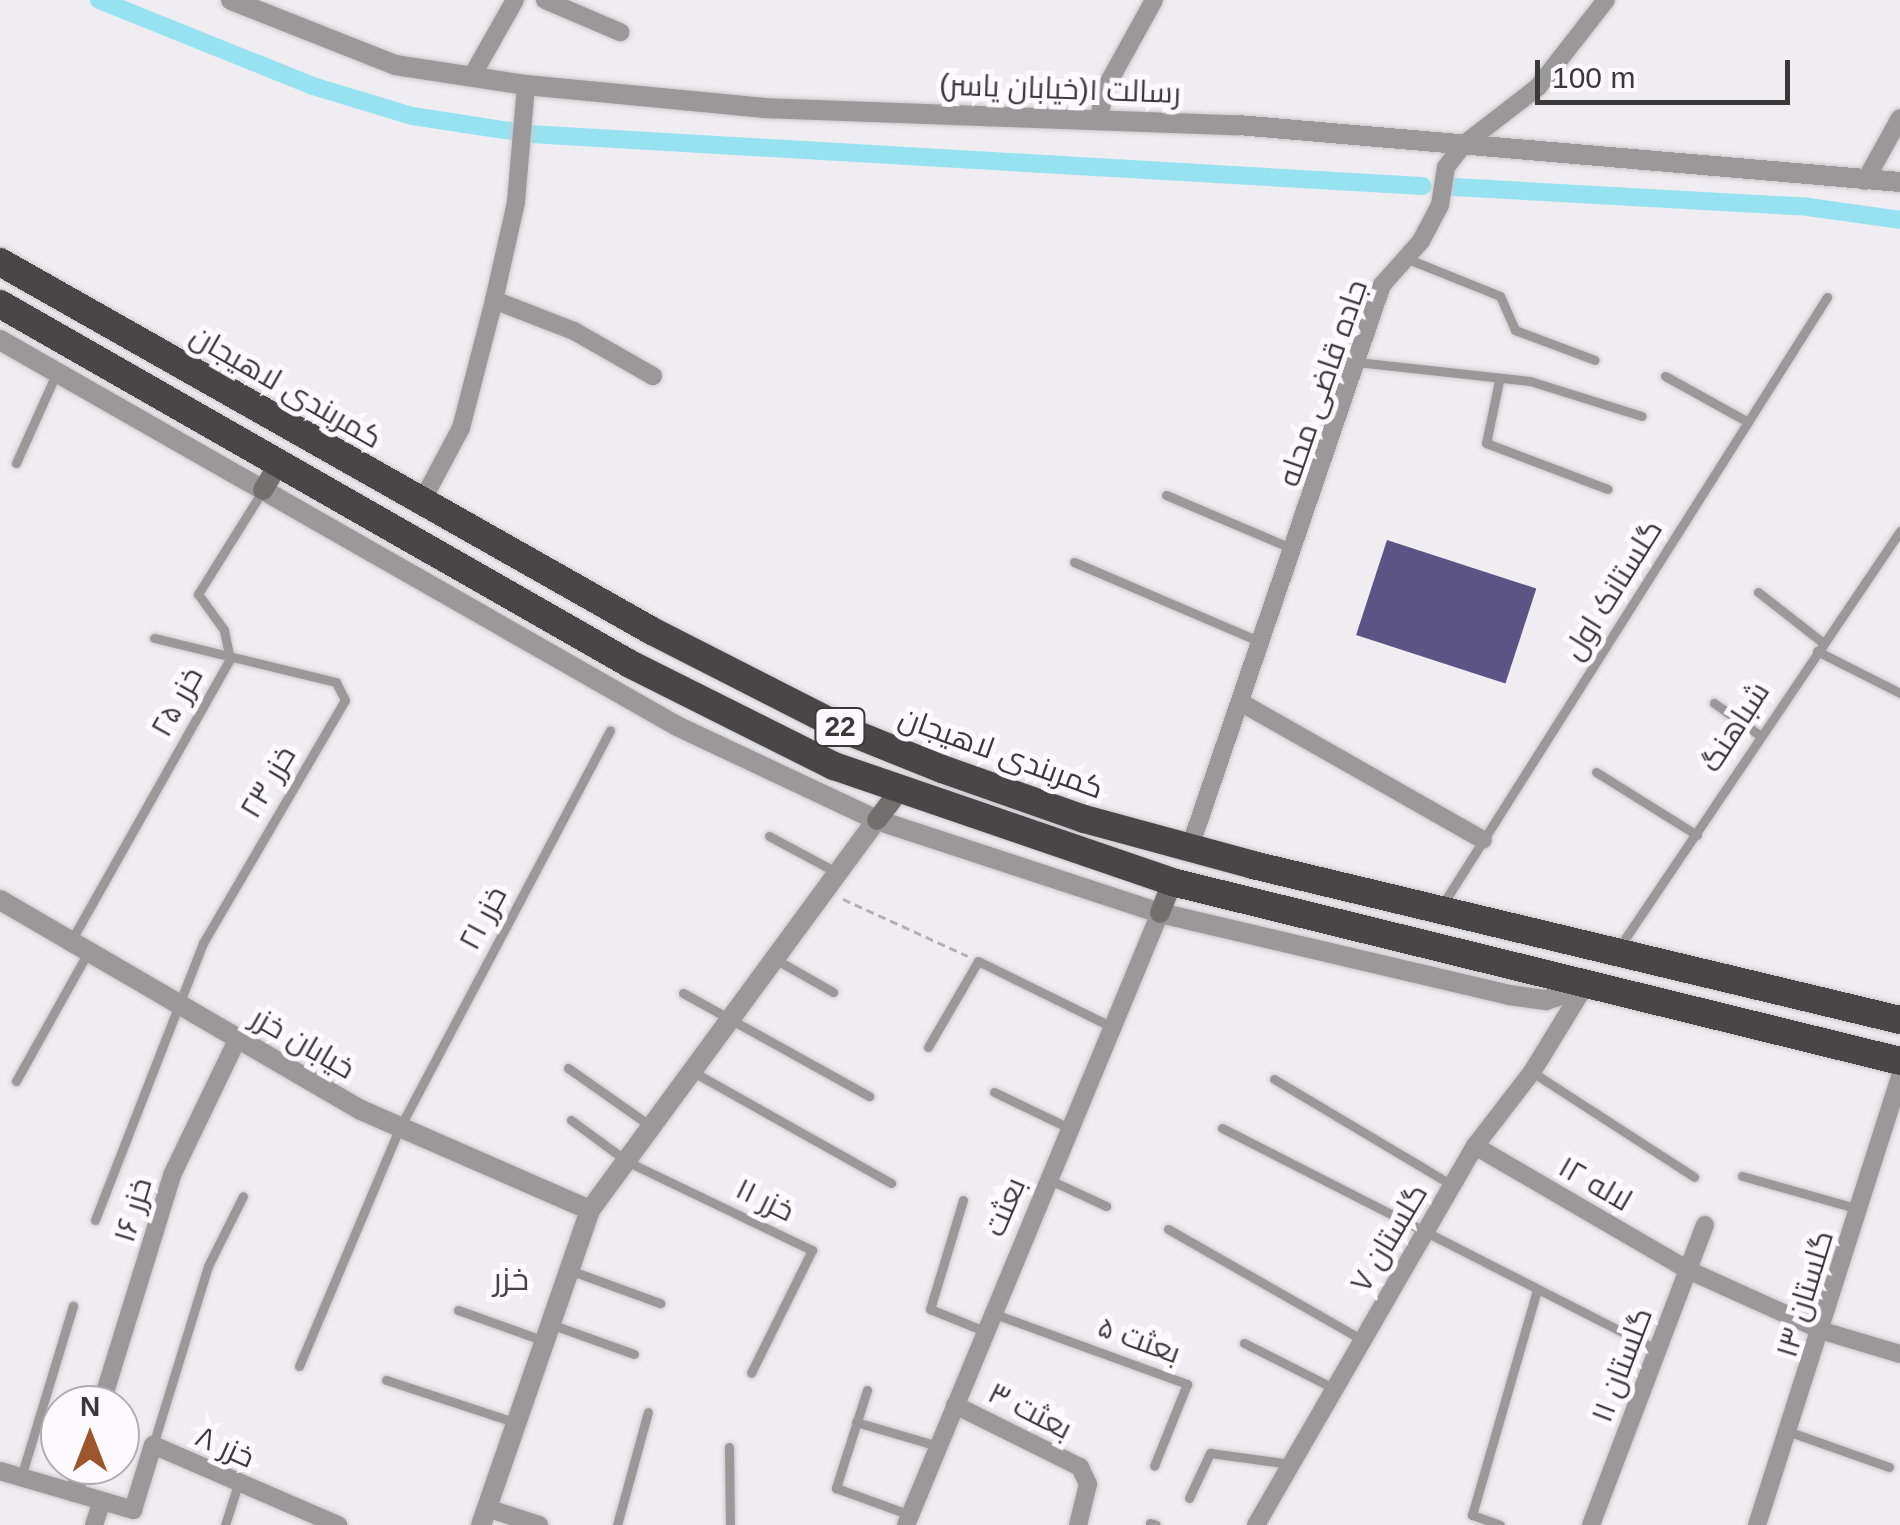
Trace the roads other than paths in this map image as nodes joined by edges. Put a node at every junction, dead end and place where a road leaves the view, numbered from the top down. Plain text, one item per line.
1 (231, 0) edge
2 (515, 0) edge
3 (544, 0) edge
4 (1154, 0) edge
5 (1606, 0) edge
6 (620, 32) dead end
7 (472, 76) junction
8 (526, 84) junction
9 (1900, 118) edge
10 (1098, 120) junction
11 (1463, 145) junction
12 (1865, 181) junction
13 (1900, 182) edge
14 (1406, 258) junction
15 (0, 262) edge
16 (1828, 297) dead end
17 (494, 300) junction
18 (0, 304) edge
19 (0, 340) edge
20 (1595, 360) dead end
21 (1356, 362) junction
22 (57, 372) junction
23 (653, 376) dead end
24 (1666, 376) dead end
25 (1500, 381) junction
26 (1642, 416) dead end
27 (1748, 422) junction
28 (16, 463) dead end
29 (279, 463) junction
30 (1608, 489) dead end
31 (262, 490) junction
32 (1166, 495) dead end
33 (422, 501) junction
34 (1900, 532) edge
35 (1294, 549) junction
36 (1074, 562) dead end
37 (1758, 592) dead end
38 (154, 638) dead end
39 (1264, 643) junction
40 (1819, 646) junction
41 (230, 659) junction
42 (1900, 693) edge
43 (1242, 703) junction
44 (1714, 703) dead end
45 (610, 730) dead end
46 (1758, 734) junction
47 (1596, 772) dead end
48 (899, 791) junction
49 (878, 820) junction
50 (1697, 835) junction
51 (768, 836) dead end
52 (1484, 840) junction
53 (1190, 848) junction
54 (838, 873) junction
55 (1172, 882) junction
56 (0, 900) edge
57 (1440, 909) junction
58 (1160, 913) junction
59 (80, 946) junction
60 (1616, 952) junction
61 (775, 958) junction
62 (1584, 987) junction
63 (1763, 987) junction
64 (834, 992) dead end
65 (684, 993) dead end
66 (180, 1006) junction
67 (1900, 1020) edge
68 (729, 1021) junction
69 (1752, 1026) junction
70 (1114, 1028) junction
71 (237, 1040) junction
72 (928, 1047) dead end
73 (1900, 1061) edge
74 (568, 1068) dead end
75 (695, 1072) junction
76 (1532, 1072) junction
77 (1900, 1077) edge
78 (1274, 1079) dead end
79 (16, 1081) dead end
80 (994, 1092) dead end
81 (869, 1096) dead end
82 (571, 1120) dead end
83 (1070, 1128) junction
84 (1222, 1128) dead end
85 (399, 1129) junction
86 (654, 1129) junction
87 (1892, 1135) edge
88 (1475, 1146) junction
89 (628, 1162) junction
90 (1742, 1176) dead end
91 (1694, 1177) dead end
92 (1047, 1179) junction
93 (890, 1182) dead end
94 (1452, 1184) junction
95 (243, 1196) dead end
96 (962, 1200) dead end
97 (1106, 1206) dead end
98 (1860, 1209) junction
99 (590, 1210) junction
100 (95, 1220) dead end
101 (1705, 1225) dead end
102 (1168, 1228) dead end
103 (1424, 1237) junction
104 (569, 1270) junction
105 (1688, 1270) junction
106 (1537, 1290) junction
107 (660, 1303) dead end
108 (73, 1306) dead end
109 (458, 1310) dead end
110 (990, 1312) junction
111 (982, 1330) junction
112 (1823, 1331) junction
113 (548, 1332) junction
114 (1361, 1338) junction
115 (1244, 1343) dead end
116 (1657, 1350) junction
117 (634, 1354) dead end
118 (1900, 1354) edge
119 (299, 1366) dead end
120 (751, 1373) dead end
121 (386, 1380) dead end
122 (108, 1385) edge
123 (1333, 1388) junction
124 (867, 1390) dead end
125 (955, 1404) junction
126 (648, 1412) dead end
127 (856, 1422) junction
128 (516, 1423) junction
129 (1790, 1432) junction
130 (153, 1445) junction
131 (938, 1446) junction
132 (730, 1448) dead end
133 (1290, 1464) junction
134 (1154, 1466) dead end
135 (1888, 1467) dead end
136 (0, 1471) edge
137 (21, 1477) junction
138 (238, 1484) junction
139 (77, 1485) edge
140 (74, 1493) junction
141 (1189, 1498) dead end
142 (102, 1501) junction
143 (484, 1516) edge
144 (908, 1520) edge
145 (1470, 1520) edge
146 (94, 1525) edge
147 (225, 1525) edge
148 (338, 1525) edge
149 (540, 1525) edge
150 (617, 1525) edge
151 (730, 1525) edge
152 (1078, 1525) edge
153 (1256, 1525) edge
154 (1500, 1525) edge
155 (1591, 1525) edge
156 (1756, 1525) edge

1 - 7 street, رسالت ۱(خیابان یاسر)
2 - 7 street
3 - 6 street
4 - 10 street
5 - 11 street, جاده قاضی محله
7 - 8 street, رسالت ۱(خیابان یاسر)
8 - 10 street, رسالت ۱(خیابان یاسر)
8 - 17 street
9 - 12 street
10 - 11 street, رسالت ۱(خیابان یاسر)
11 - 12 street, رسالت ۱(خیابان یاسر)
11 - 14 street, جاده قاضی محله
12 - 13 street, رسالت ۱(خیابان یاسر)
14 - 20 lane
14 - 21 street, جاده قاضی محله
15 - 33 highway, کمربندی لاهیجان / 22
16 - 27 lane, گلستانک اول
17 - 23 street
17 - 33 street
18 - 29 highway, 22
19 - 22 street
21 - 25 lane
21 - 35 street, جاده قاضی محله
22 - 28 lane
22 - 31 street
24 - 27 lane
25 - 26 lane
25 - 30 lane
27 - 52 lane, گلستانک اول
29 - 31 main road
29 - 48 highway, 22
31 - 41 lane, خزر ۲۵
31 - 49 street
32 - 35 lane
33 - 53 highway, کمربندی لاهیجان / 22
34 - 40 lane, شباهنگ
35 - 39 street, جاده قاضی محله
36 - 39 lane
37 - 40 lane
38 - 41 lane
39 - 43 street, جاده قاضی محله
40 - 42 lane
40 - 46 lane, شباهنگ
41 - 59 lane, خزر ۲۵
41 - 66 lane, خزر ۲۳
43 - 52 street
43 - 53 street, جاده قاضی محله
44 - 46 lane
45 - 85 lane, خزر ۲۱
46 - 50 lane, شباهنگ
47 - 50 lane
48 - 49 main road
48 - 55 highway, 22
49 - 54 street
49 - 58 street
50 - 60 lane, شباهنگ
51 - 54 lane
52 - 57 lane, گلستانک اول
53 - 57 highway, کمربندی لاهیجان / 22
54 - 61 street
55 - 58 main road
55 - 62 highway, 22
56 - 59 street, خیابان خزر
57 - 60 highway, کمربندی لاهیجان / 22
58 - 62 street
58 - 70 street, بعثت
59 - 66 street, خیابان خزر
59 - 79 lane, خزر ۲۵
60 - 63 highway, کمربندی لاهیجان / 22
61 - 64 lane
61 - 68 street
62 - 69 highway, 22
62 - 76 street, گلستان ۷
63 - 67 highway, کمربندی لاهیجان / 22
63 - 69 highway
65 - 68 lane
66 - 71 street, خیابان خزر
66 - 100 lane
68 - 75 street
68 - 81 lane
69 - 73 highway, 22
70 - 72 lane
70 - 83 street, بعثت
71 - 85 street, خیابان خزر
71 - 122 street, خزر ۱۶
74 - 86 lane
75 - 86 street
75 - 93 lane
76 - 88 street, گلستان ۷
76 - 91 lane
77 - 87 street, گلستان ۱۳
78 - 94 lane
80 - 83 lane
82 - 89 lane
83 - 92 street, بعثت
84 - 103 lane
85 - 99 street, خیابان خزر
85 - 119 lane, خزر ۲۱
86 - 89 street
87 - 98 street, گلستان ۱۳
88 - 94 street, گلستان ۷
88 - 105 street, لاله ۱۲
89 - 99 street
89 - 120 lane, خزر ۱۱
90 - 98 lane
92 - 97 lane
92 - 110 street, بعثت
94 - 103 street, گلستان ۷
95 - 130 lane
96 - 111 lane
98 - 112 street, گلستان ۱۳
99 - 104 street
101 - 105 street, گلستان ۱۱
102 - 114 lane
103 - 106 lane
103 - 114 street, گلستان ۷
104 - 107 lane
104 - 113 street
105 - 112 street, لاله ۱۲
105 - 116 street, گلستان ۱۱
106 - 116 lane
106 - 145 lane
108 - 137 lane
109 - 113 lane
110 - 111 street, بعثت
110 - 134 lane, بعثت ۵
111 - 125 street, بعثت
112 - 118 street, لاله ۱۲
112 - 129 street, گلستان ۱۳
113 - 117 lane
113 - 128 street
114 - 123 street, گلستان ۷
115 - 123 lane
116 - 155 street, گلستان ۱۱
121 - 128 lane
123 - 133 street, گلستان ۷
124 - 127 lane
125 - 131 street, بعثت
125 - 152 street, بعثت ۳
126 - 150 lane
127 - 131 lane
127 - 144 lane
128 - 143 street
129 - 135 lane
129 - 156 street, گلستان ۱۳
130 - 138 street, خزر ۸
130 - 142 street, خزر ۸
131 - 144 street, بعثت
132 - 151 lane
133 - 141 lane
133 - 153 street, گلستان ۷
136 - 137 street
137 - 140 street
138 - 147 lane
138 - 148 street, خزر ۸
139 - 140 street
140 - 142 street
142 - 146 street
143 - 149 street
145 - 154 lane

